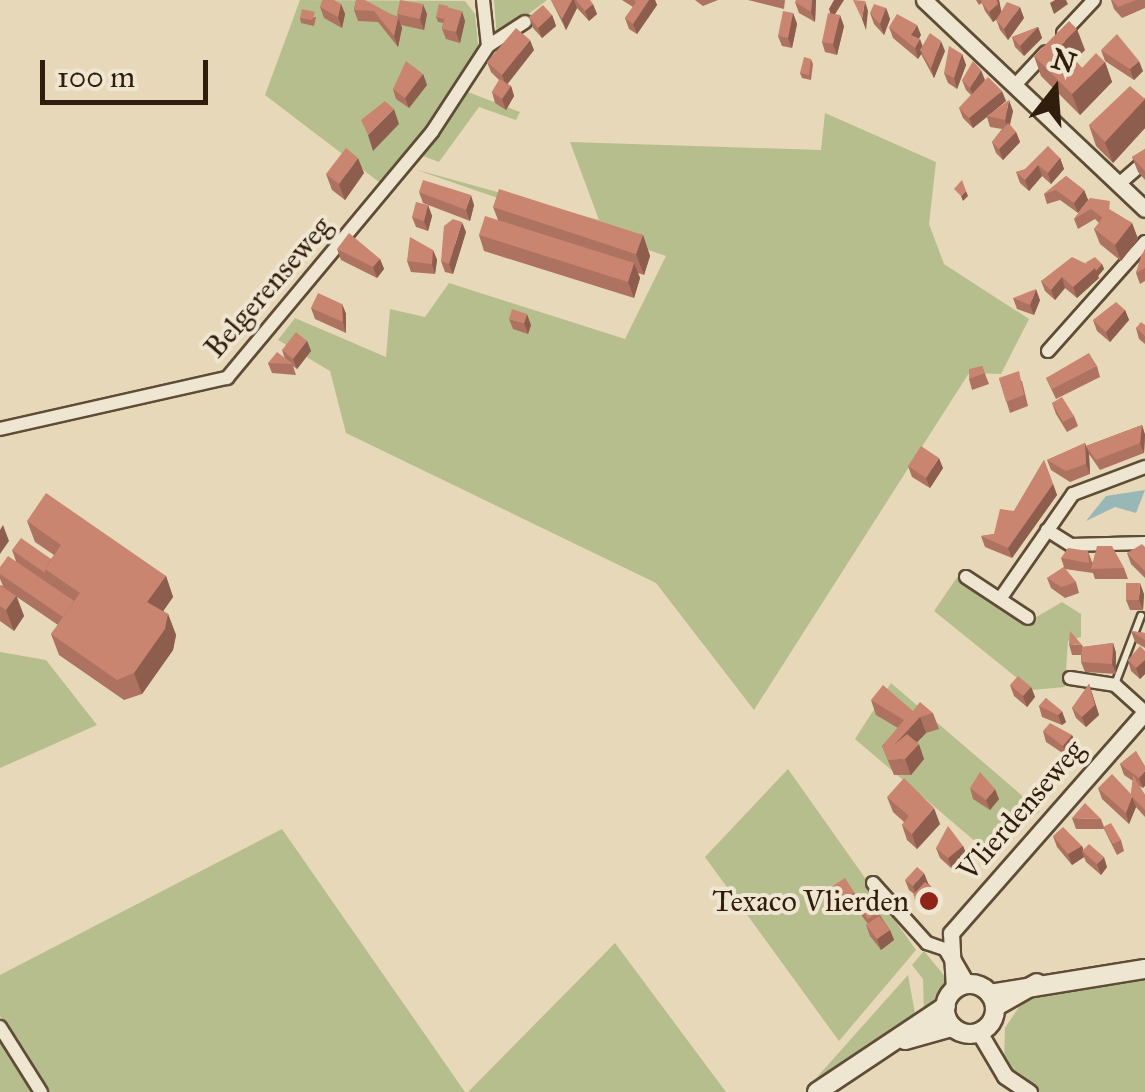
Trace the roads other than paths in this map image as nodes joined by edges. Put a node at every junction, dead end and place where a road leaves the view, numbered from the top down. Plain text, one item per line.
1 (483, 0) edge
2 (924, 0) edge
3 (1088, 2) edge
4 (524, 22) dead end
5 (488, 46) junction
6 (1017, 83) junction
7 (1145, 161) edge
8 (1120, 183) junction
9 (1145, 209) edge
10 (1145, 242) edge
11 (1048, 351) dead end
12 (0, 429) edge
13 (1145, 467) edge
14 (1046, 530) junction
15 (1145, 544) edge
16 (966, 577) dead end
17 (1000, 599) junction
18 (1140, 616) dead end
19 (1028, 618) dead end
20 (1070, 678) dead end
21 (1114, 685) junction
22 (1145, 712) edge
23 (873, 883) dead end
24 (947, 950) junction
25 (1145, 969) edge
26 (956, 993) junction
27 (992, 1000) junction
28 (952, 1026) junction
29 (0, 1027) edge
30 (979, 1032) junction
31 (881, 1047) junction
32 (41, 1092) edge
33 (816, 1092) edge
34 (1028, 1092) edge

1 - 5 street
2 - 6 street
3 - 6 street
4 - 5 street, Belgerenseweg
5 - 12 street, Belgerenseweg
6 - 8 street
7 - 8 street
8 - 9 street
10 - 11 street
13 - 14 street
14 - 15 street
14 - 17 street
16 - 17 street
17 - 19 street
18 - 21 lane
20 - 21 street
21 - 22 street
22 - 24 street, Vlierdenseweg
23 - 24 street
24 - 26 street
25 - 27 main road
26 - 27 main road
26 - 28 main road
26 - 31 main road
27 - 30 main road
28 - 30 main road
28 - 31 main road
29 - 32 street
30 - 34 street
31 - 33 main road

